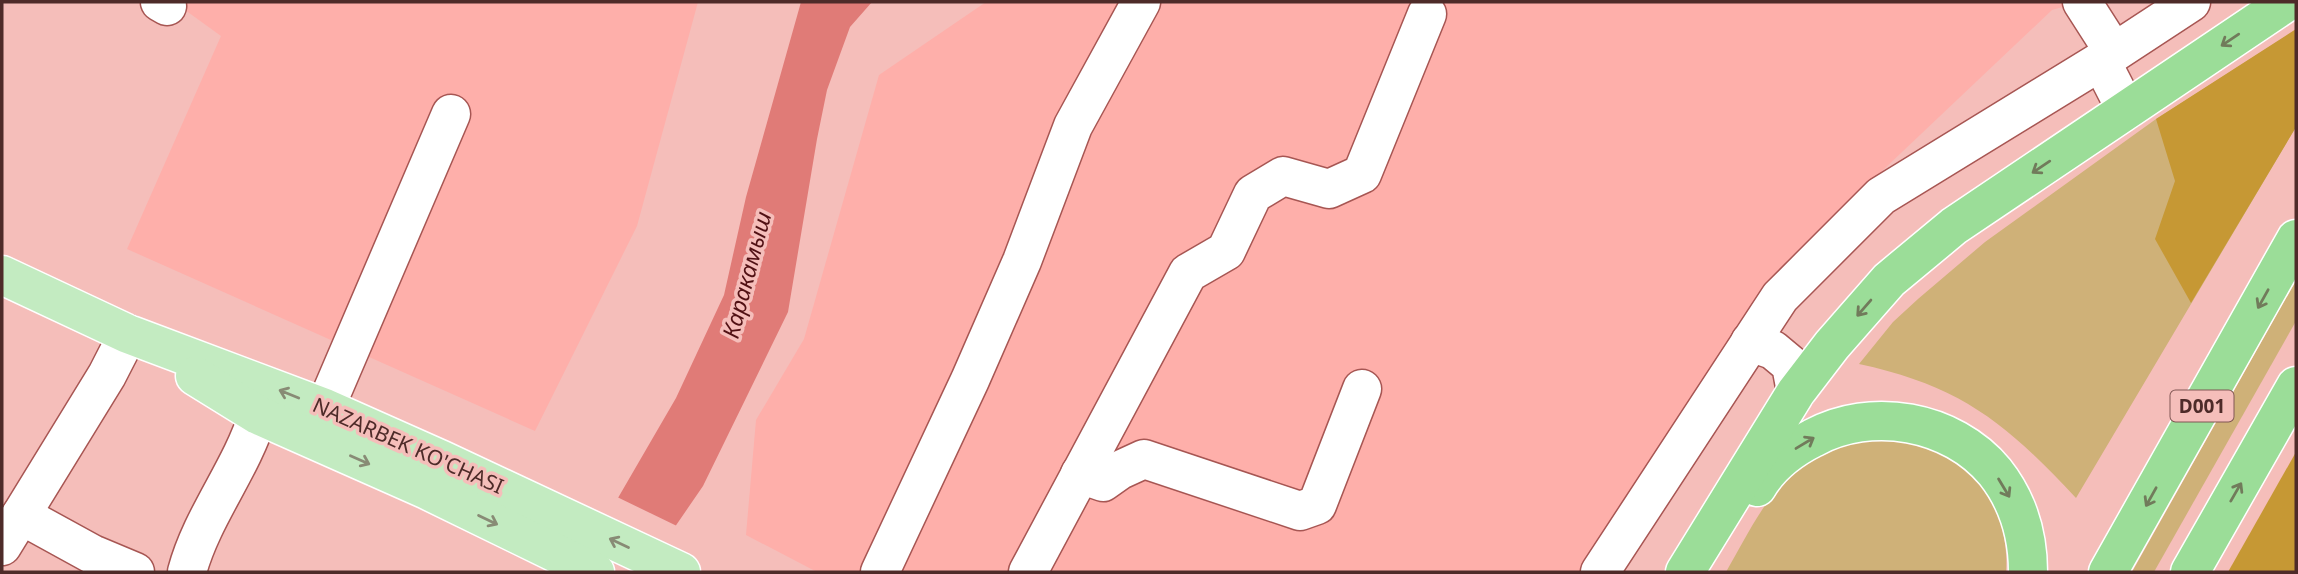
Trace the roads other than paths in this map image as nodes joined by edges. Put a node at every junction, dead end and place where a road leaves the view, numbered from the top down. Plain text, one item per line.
1 (1141, 2) edge
2 (2082, 2) edge
3 (2191, 2) edge
4 (2287, 2) edge
5 (1427, 14) dead end
6 (2108, 57) junction
7 (2126, 110) junction
8 (451, 114) dead end
9 (2296, 239) edge
10 (2, 275) edge
11 (128, 334) junction
12 (1750, 342) junction
13 (2296, 386) edge
14 (1362, 389) dead end
15 (1796, 392) junction
16 (325, 408) junction
17 (258, 415) junction
18 (1080, 474) junction
19 (434, 475) junction
20 (11, 530) edge
21 (135, 572) edge
22 (187, 572) edge
23 (595, 572) edge
24 (681, 572) edge
25 (880, 572) edge
26 (1028, 572) edge
27 (1600, 572) edge
28 (1685, 572) edge
29 (1705, 572) edge
30 (2028, 572) edge
31 (2108, 572) edge
32 (2190, 572) edge

1 - 25 street
2 - 6 street
3 - 6 street
4 -> 7 highway
5 - 18 street
6 - 7 street
6 - 12 street
7 -> 15 highway
8 - 16 street
9 -> 31 highway, D001
10 - 11 main road, NAZARBEK KO'CHASI
16 -> 11 main road, NAZARBEK KO'CHASI
11 - 17 main road, NAZARBEK KO'CHASI
11 - 20 street
12 - 15 street
12 - 27 street
32 -> 13 highway
14 - 18 street
15 - 28 highway
16 - 19 main road, NAZARBEK KO'CHASI
17 -> 19 main road, NAZARBEK KO'CHASI
17 - 22 street
18 - 26 street
19 -> 23 main road, NAZARBEK KO'CHASI
24 -> 19 main road, NAZARBEK KO'CHASI
20 - 21 street
29 -> 30 highway

